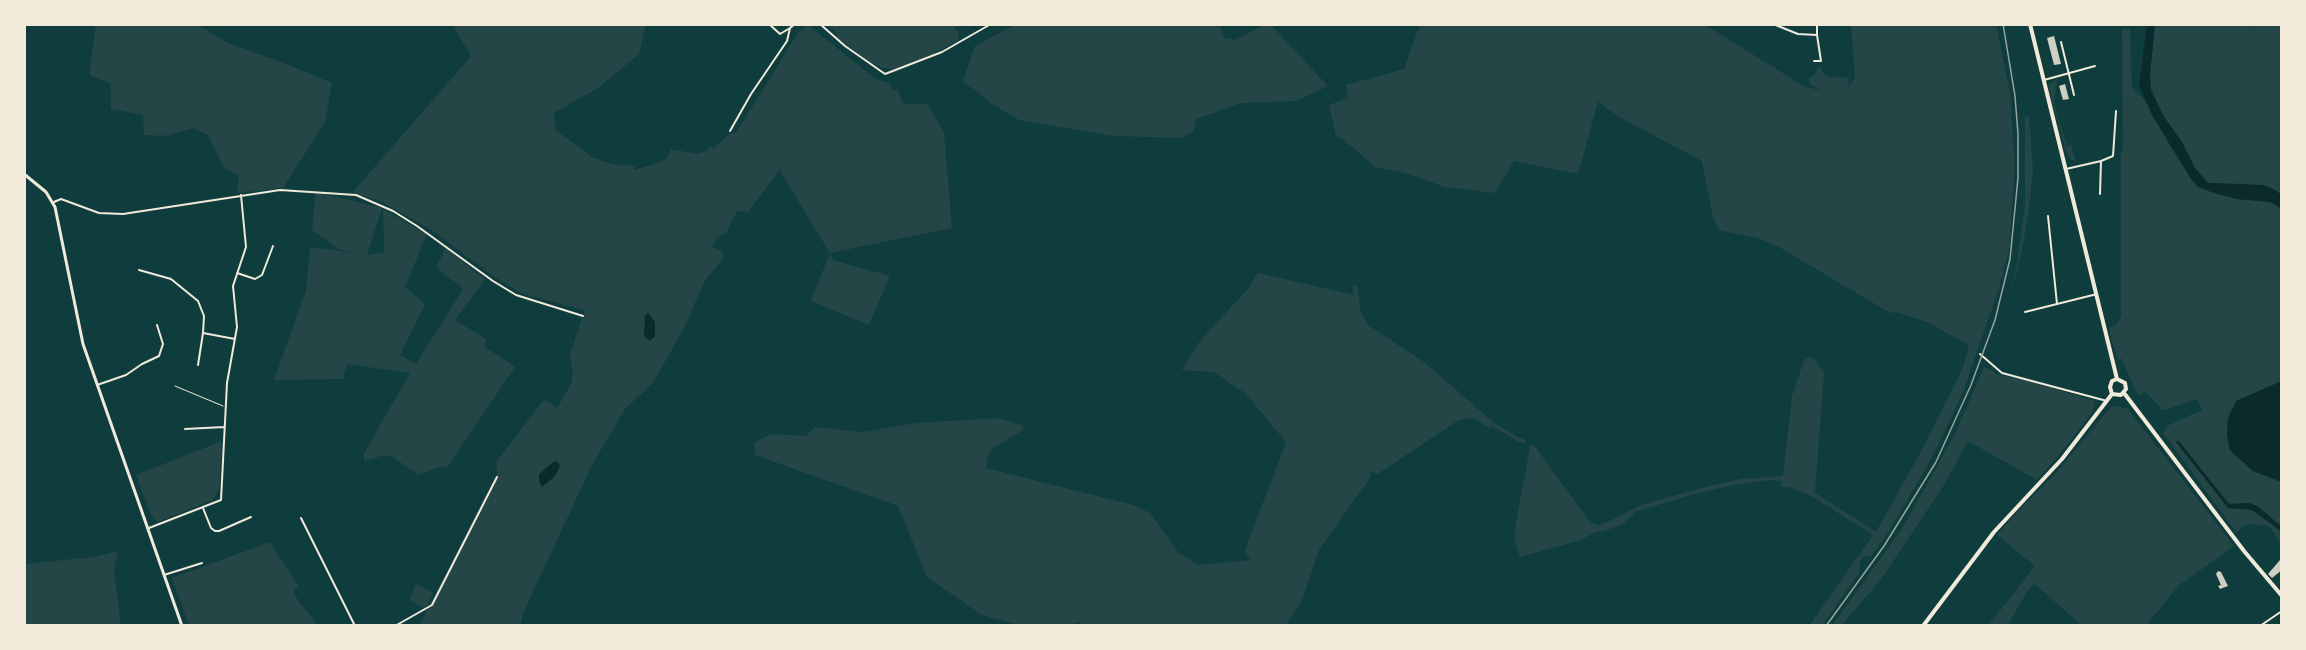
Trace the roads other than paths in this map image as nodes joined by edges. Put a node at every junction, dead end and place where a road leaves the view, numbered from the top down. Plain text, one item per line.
1 (768, 24) edge
2 (795, 24) edge
3 (820, 24) edge
4 (991, 24) edge
5 (1773, 24) edge
6 (1817, 24) edge
7 (2030, 24) edge
8 (790, 28) junction
9 (1816, 35) junction
10 (2061, 42) dead end
11 (1814, 62) dead end
12 (2095, 66) dead end
13 (2069, 74) junction
14 (2044, 80) junction
15 (2074, 95) dead end
16 (2116, 111) dead end
17 (730, 130) dead end
18 (2101, 161) junction
19 (2066, 169) junction
20 (24, 174) edge
21 (2100, 194) dead end
22 (241, 195) junction
23 (54, 202) junction
24 (2048, 216) dead end
25 (273, 246) dead end
26 (139, 270) dead end
27 (237, 273) junction
28 (2097, 294) junction
29 (2057, 304) junction
30 (2025, 312) dead end
31 (583, 316) dead end
32 (157, 325) dead end
33 (161, 333) junction
34 (203, 333) junction
35 (155, 334) dead end
36 (235, 339) junction
37 (1980, 354) dead end
38 (198, 365) dead end
39 (2117, 379) junction
40 (97, 385) junction
41 (175, 386) dead end
42 (2124, 393) junction
43 (2112, 394) junction
44 (2107, 401) junction
45 (226, 408) junction
46 (225, 427) junction
47 (185, 429) dead end
48 (497, 477) dead end
49 (203, 508) junction
50 (251, 517) dead end
51 (301, 518) dead end
52 (148, 528) junction
53 (202, 563) dead end
54 (164, 575) junction
55 (2282, 596) edge
56 (2282, 610) edge
57 (182, 626) edge
58 (355, 626) edge
59 (395, 626) edge
60 (1923, 626) edge
61 (2260, 626) edge

1 - 8 street
2 - 8 street
3 - 4 street
5 - 9 street
6 - 9 street
7 - 14 main road
8 - 17 street
9 - 11 street
10 - 13 street
12 - 13 street
13 - 14 street
13 - 15 street
14 - 19 main road
16 - 18 street
18 - 19 street
18 - 21 street
19 - 28 main road
20 - 23 street
22 - 23 street
22 - 27 street
22 - 31 street
23 - 40 street
24 - 29 street
25 - 27 street
26 - 34 street
27 - 36 street
28 - 29 street
28 - 39 main road
29 - 30 street
32 - 33 street
33 - 35 street
33 - 40 street
34 - 36 street
34 - 38 street
36 - 45 street
37 - 44 street
39 - 42 main road
39 - 43 main road
40 - 52 street
41 - 45 lane
42 - 43 main road
42 - 55 main road
43 - 44 main road
44 - 60 main road
45 - 46 street
46 - 47 street
46 - 49 street
48 - 59 street
49 - 50 street
49 - 52 street
51 - 58 street
52 - 54 street
53 - 54 street
54 - 57 street
56 - 61 street

